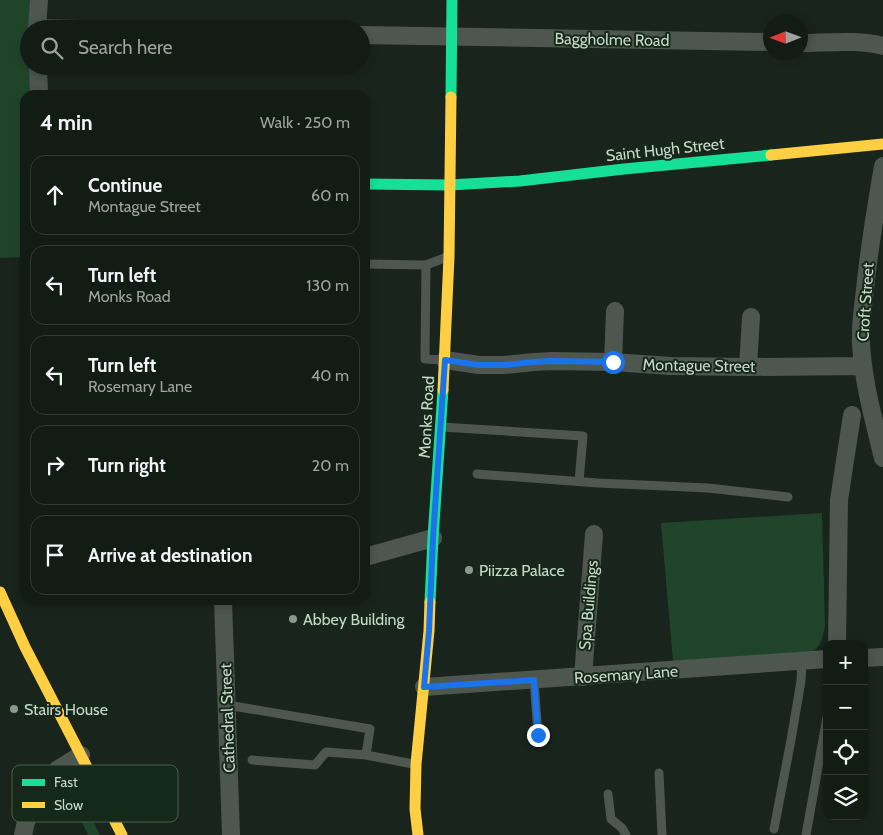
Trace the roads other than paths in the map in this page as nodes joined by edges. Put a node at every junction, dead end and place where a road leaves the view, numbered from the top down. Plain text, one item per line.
1 (38, 0) edge
2 (452, 0) edge
3 (37, 20) edge
4 (370, 35) edge
5 (453, 37) junction
6 (763, 42) edge
7 (808, 42) edge
8 (883, 46) edge
9 (38, 75) edge
10 (39, 90) edge
11 (883, 144) edge
12 (883, 166) edge
13 (370, 184) edge
14 (450, 185) junction
15 (450, 257) junction
16 (370, 264) edge
17 (426, 265) junction
18 (615, 311) dead end
19 (750, 317) dead end
20 (445, 360) junction
21 (613, 362) junction
22 (863, 366) junction
23 (748, 367) junction
24 (852, 415) dead end
25 (441, 427) junction
26 (883, 458) edge
27 (477, 474) dead end
28 (579, 482) junction
29 (788, 497) dead end
30 (594, 534) dead end
31 (433, 538) junction
32 (370, 556) edge
33 (0, 592) edge
34 (223, 605) edge
35 (837, 640) edge
36 (883, 657) edge
37 (868, 658) edge
38 (823, 660) edge
39 (802, 661) junction
40 (583, 677) junction
41 (534, 680) junction
42 (424, 687) junction
43 (227, 704) junction
44 (825, 730) edge
45 (538, 735) dead end
46 (81, 755) junction
47 (366, 755) junction
48 (252, 760) dead end
49 (416, 764) junction
50 (65, 765) edge
51 (86, 765) edge
52 (659, 773) dead end
53 (608, 794) dead end
54 (26, 822) edge
55 (115, 822) edge
56 (774, 830) dead end
57 (23, 835) edge
58 (122, 835) edge
59 (232, 835) edge
60 (418, 835) edge
61 (621, 835) edge
62 (626, 835) edge
63 (662, 835) edge
64 (806, 835) edge

1 - 3 street
2 - 5 main road, Monks Road
4 - 5 street, Baggholme Road
5 - 6 street, Baggholme Road
5 - 14 main road, Monks Road
7 - 8 street
9 - 10 street
11 - 14 main road, Saint Hugh Street
12 - 22 street, Croft Street
13 - 14 main road, Saint Hugh Street
14 - 15 main road, Monks Road
15 - 17 lane
15 - 20 main road, Monks Road
16 - 17 lane
17 - 20 lane
18 - 21 street
19 - 23 street
20 - 21 street, Montague Street
20 - 25 main road, Monks Road
21 - 23 street, Montague Street
22 - 23 street, Montague Street
22 - 26 street, Croft Street
24 - 35 street
25 - 28 lane
25 - 31 main road, Monks Road
27 - 28 lane
28 - 29 lane
30 - 40 street, Spa Buildings
31 - 32 street
31 - 42 main road, Monks Road
33 - 46 main road
34 - 43 street, Cathedral Street
36 - 37 street
38 - 39 street, Rosemary Lane
39 - 40 street, Rosemary Lane
39 - 56 lane
40 - 41 street, Rosemary Lane
41 - 42 street, Rosemary Lane
41 - 45 lane
42 - 49 main road, Monks Road
43 - 47 lane
43 - 59 street, Cathedral Street
44 - 64 lane
46 - 50 street
46 - 51 main road
47 - 48 lane
47 - 49 lane
49 - 60 main road, Monks Road
52 - 63 lane
53 - 62 lane
54 - 57 street
55 - 58 main road
61 - 62 lane

